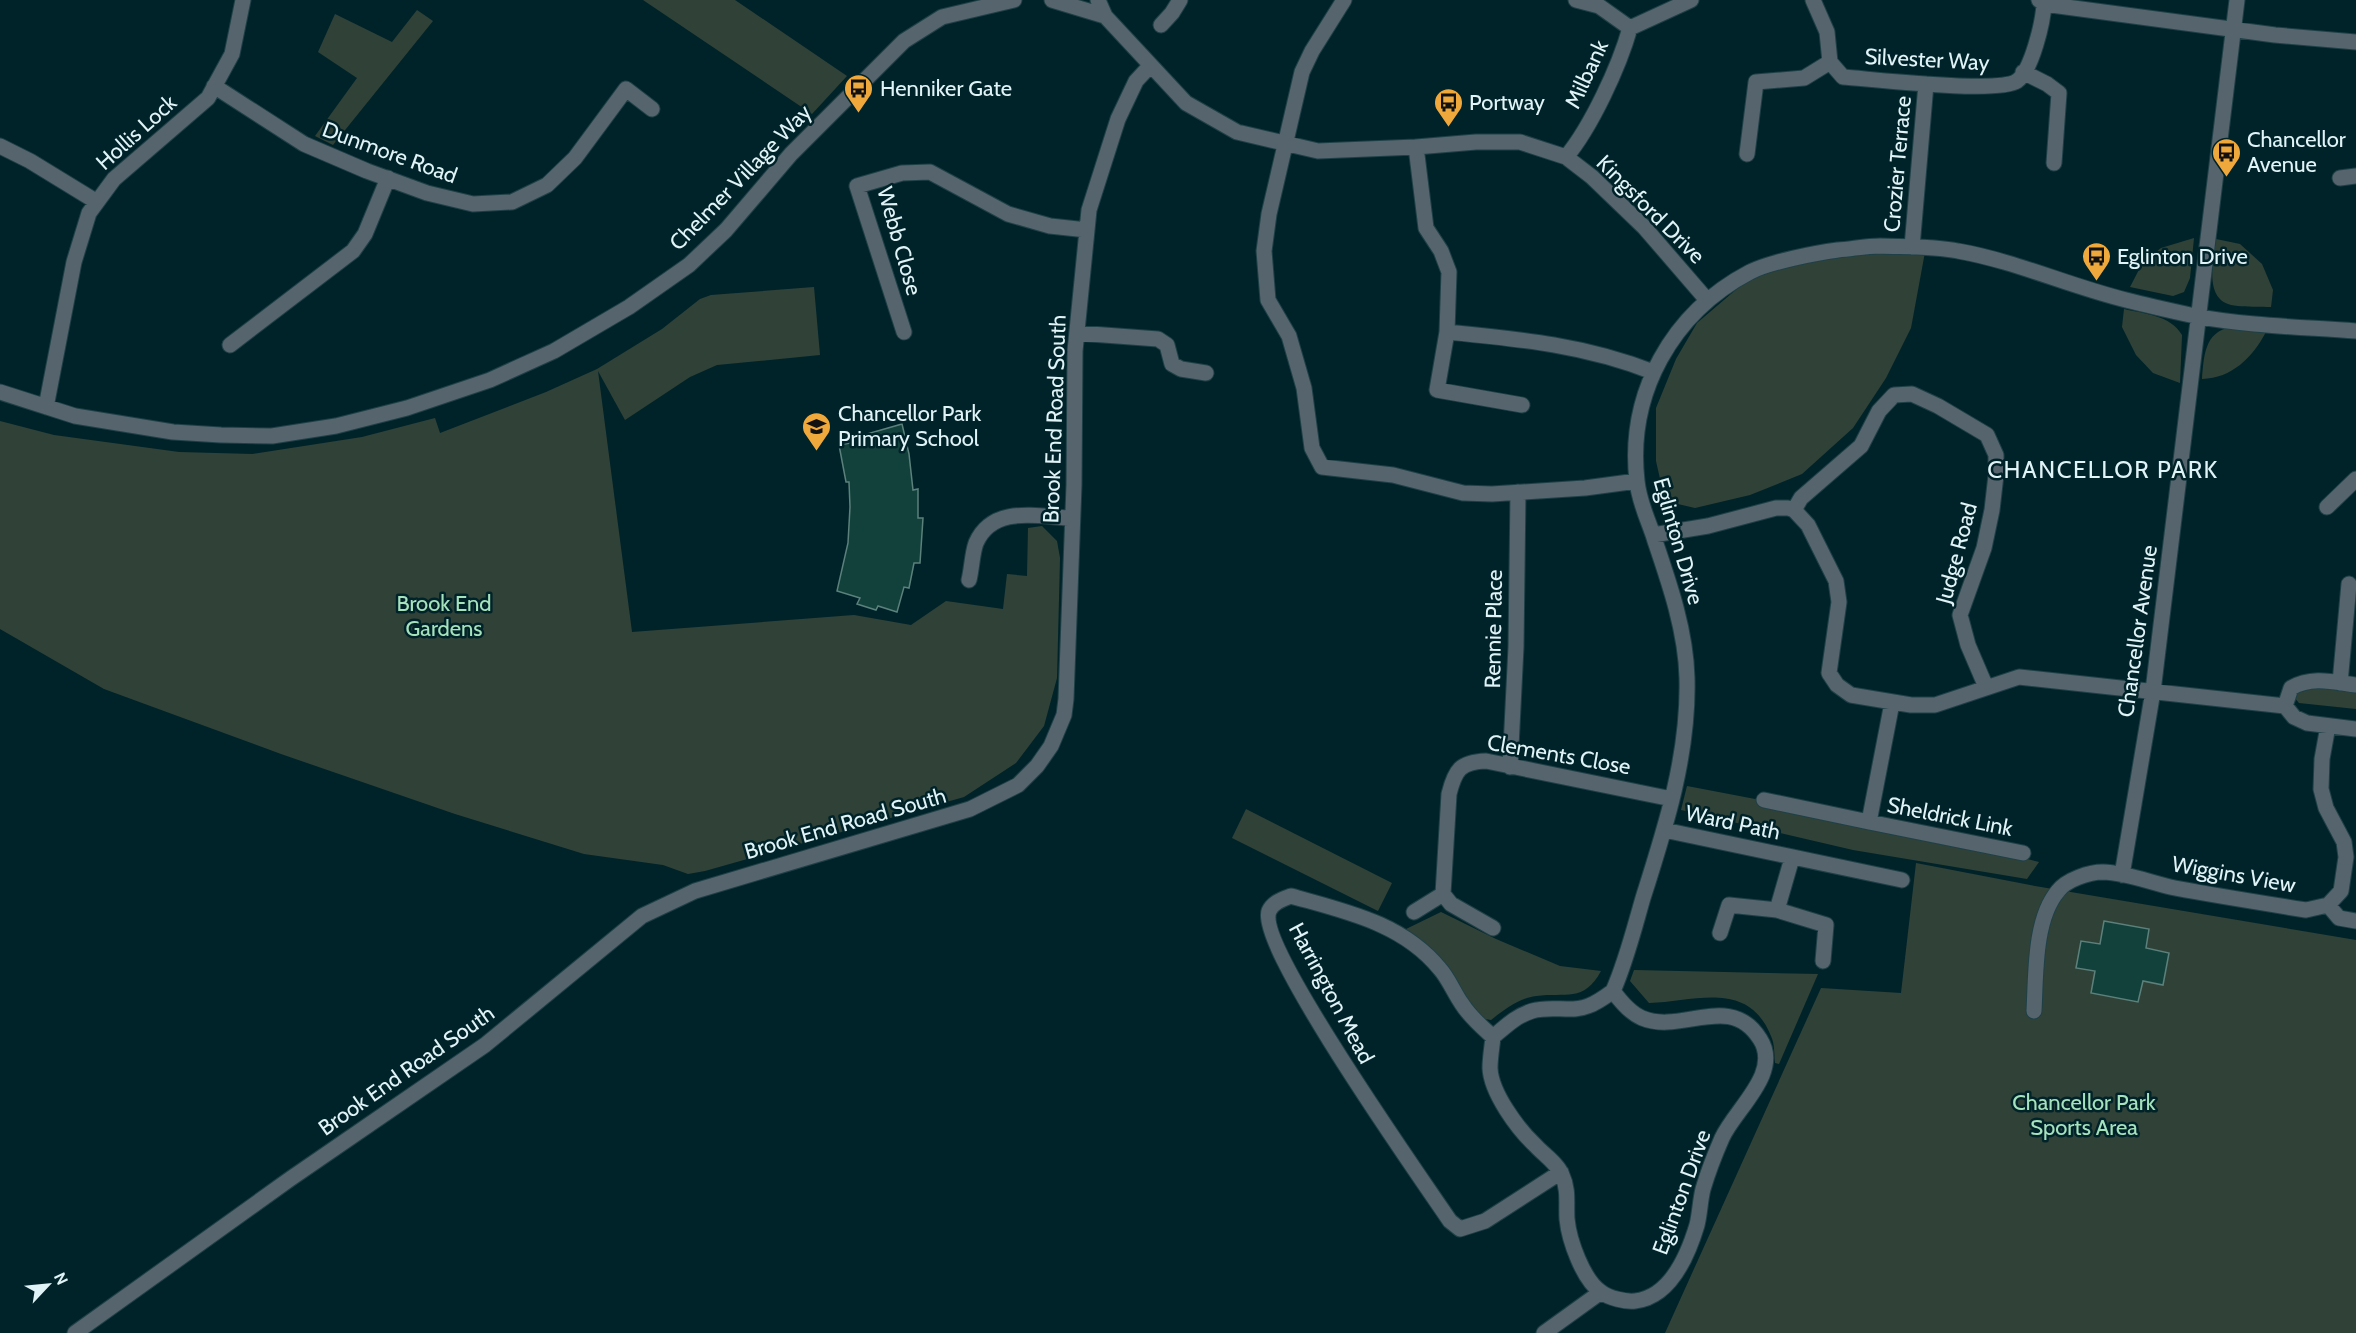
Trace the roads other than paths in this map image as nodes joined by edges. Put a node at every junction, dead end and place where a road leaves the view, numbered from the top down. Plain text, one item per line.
1 (243, 0) edge
2 (953, 0) edge
3 (1014, 0) edge
4 (1052, 0) edge
5 (1098, 0) edge
6 (1180, 0) edge
7 (1344, 0) edge
8 (1576, 0) edge
9 (1814, 0) edge
10 (2237, 0) edge
11 (1686, 1) edge
12 (2042, 2) edge
13 (1105, 16) junction
14 (942, 17) junction
15 (1161, 25) dead end
16 (1630, 28) junction
17 (2233, 29) junction
18 (2356, 42) edge
19 (1830, 62) junction
20 (1150, 66) junction
21 (2023, 72) junction
22 (1926, 84) junction
23 (214, 86) junction
24 (652, 109) dead end
25 (1285, 144) junction
26 (0, 146) edge
27 (1416, 147) junction
28 (1747, 154) dead end
29 (1566, 157) junction
30 (2054, 163) dead end
31 (2356, 176) edge
32 (388, 178) junction
33 (2340, 178) dead end
34 (97, 202) junction
35 (1087, 230) junction
36 (1912, 247) junction
37 (1707, 300) junction
38 (2198, 316) junction
39 (2356, 331) edge
40 (904, 332) dead end
41 (1447, 332) junction
42 (1077, 333) junction
43 (230, 345) dead end
44 (1653, 372) junction
45 (1206, 373) dead end
46 (0, 393) edge
47 (1522, 405) dead end
48 (46, 407) junction
49 (2356, 479) edge
50 (1637, 481) junction
51 (1518, 492) junction
52 (2327, 507) dead end
53 (1794, 510) junction
54 (1072, 518) junction
55 (1653, 535) junction
56 (969, 580) dead end
57 (2349, 584) dead end
58 (2340, 683) junction
59 (2356, 685) edge
60 (1986, 687) junction
61 (2153, 691) junction
62 (1892, 703) junction
63 (2285, 706) junction
64 (2328, 726) junction
65 (2356, 729) edge
66 (1510, 767) junction
67 (1672, 798) junction
68 (1764, 800) dead end
69 (1869, 822) junction
70 (1665, 830) junction
71 (2023, 853) dead end
72 (1792, 858) junction
73 (2122, 875) junction
74 (1902, 880) dead end
75 (1443, 894) junction
76 (2328, 906) junction
77 (1777, 910) junction
78 (1414, 912) dead end
79 (2356, 921) edge
80 (1493, 928) dead end
81 (1720, 933) dead end
82 (1823, 961) dead end
83 (1613, 992) junction
84 (2034, 1011) dead end
85 (1493, 1037) junction
86 (1561, 1172) junction
87 (1601, 1292) junction
88 (75, 1333) edge
89 (1544, 1333) edge

1 - 23 street, Hollis Lock
2 - 14 street, Chelmer Village Way
3 - 14 street, Chelmer Village Way
4 - 13 street
5 - 13 street, Kingsford Drive
6 - 15 street
7 - 25 street
8 - 16 street, Milbank
9 - 19 street
10 - 17 street, Chancellor Avenue
11 - 16 street
12 - 17 street
12 - 21 street
13 - 20 street, Kingsford Drive
14 - 48 street, Chelmer Village Way
16 - 29 street, Milbank
17 - 18 street
17 - 38 street, Chancellor Avenue
19 - 22 street, Silvester Way
19 - 28 street
20 - 25 street, Kingsford Drive
20 - 35 street, Brook End Road South
21 - 22 street, Silvester Way
21 - 30 street
22 - 36 street, Crozier Terrace
23 - 32 street, Dunmore Road
23 - 34 street, Hollis Lock
24 - 32 street, Dunmore Road
25 - 27 street, Kingsford Drive
25 - 51 street
26 - 34 street
27 - 29 street, Kingsford Drive
27 - 41 street
29 - 37 street, Kingsford Drive
31 - 33 street
32 - 43 street
34 - 48 street, Hollis Lock
35 - 40 street, Webb Close
35 - 42 street, Brook End Road South
36 - 37 street, Eglinton Drive
36 - 38 street, Eglinton Drive
37 - 44 street, Eglinton Drive
38 - 39 street, Eglinton Drive
38 - 61 street, Chancellor Avenue
41 - 44 street
41 - 47 street
42 - 45 street
42 - 54 street, Brook End Road South
44 - 50 street, Eglinton Drive
46 - 48 street, Chelmer Village Way
49 - 52 street
50 - 51 street
50 - 55 street, Eglinton Drive
51 - 66 street, Rennie Place
53 - 55 street
53 - 60 street, Judge Road
53 - 62 street
54 - 56 street
54 - 88 street, Brook End Road South
55 - 67 street, Eglinton Drive
57 - 58 street
58 - 59 street
58 - 63 street
60 - 61 street
60 - 62 street
61 - 63 street
61 - 73 street, Chancellor Avenue
62 - 69 street, Sheldrick Link
63 - 64 street
64 - 65 street
64 - 76 street
66 - 67 street, Clements Close
66 - 75 street, Clements Close
67 - 70 street, Eglinton Drive
68 - 69 street, Sheldrick Link
69 - 71 street, Sheldrick Link
70 - 72 street, Ward Path
70 - 83 street, Eglinton Drive
72 - 74 street, Ward Path
72 - 77 street, Ward Path
73 - 76 street, Wiggins View
73 - 84 street, Wiggins View
75 - 78 street
75 - 80 street
76 - 79 street
77 - 81 street
77 - 82 street
83 - 85 street
83 - 87 street, Eglinton Drive
85 - 86 street
85 - 86 street, Harrington Mead
86 - 87 street
87 - 89 street

